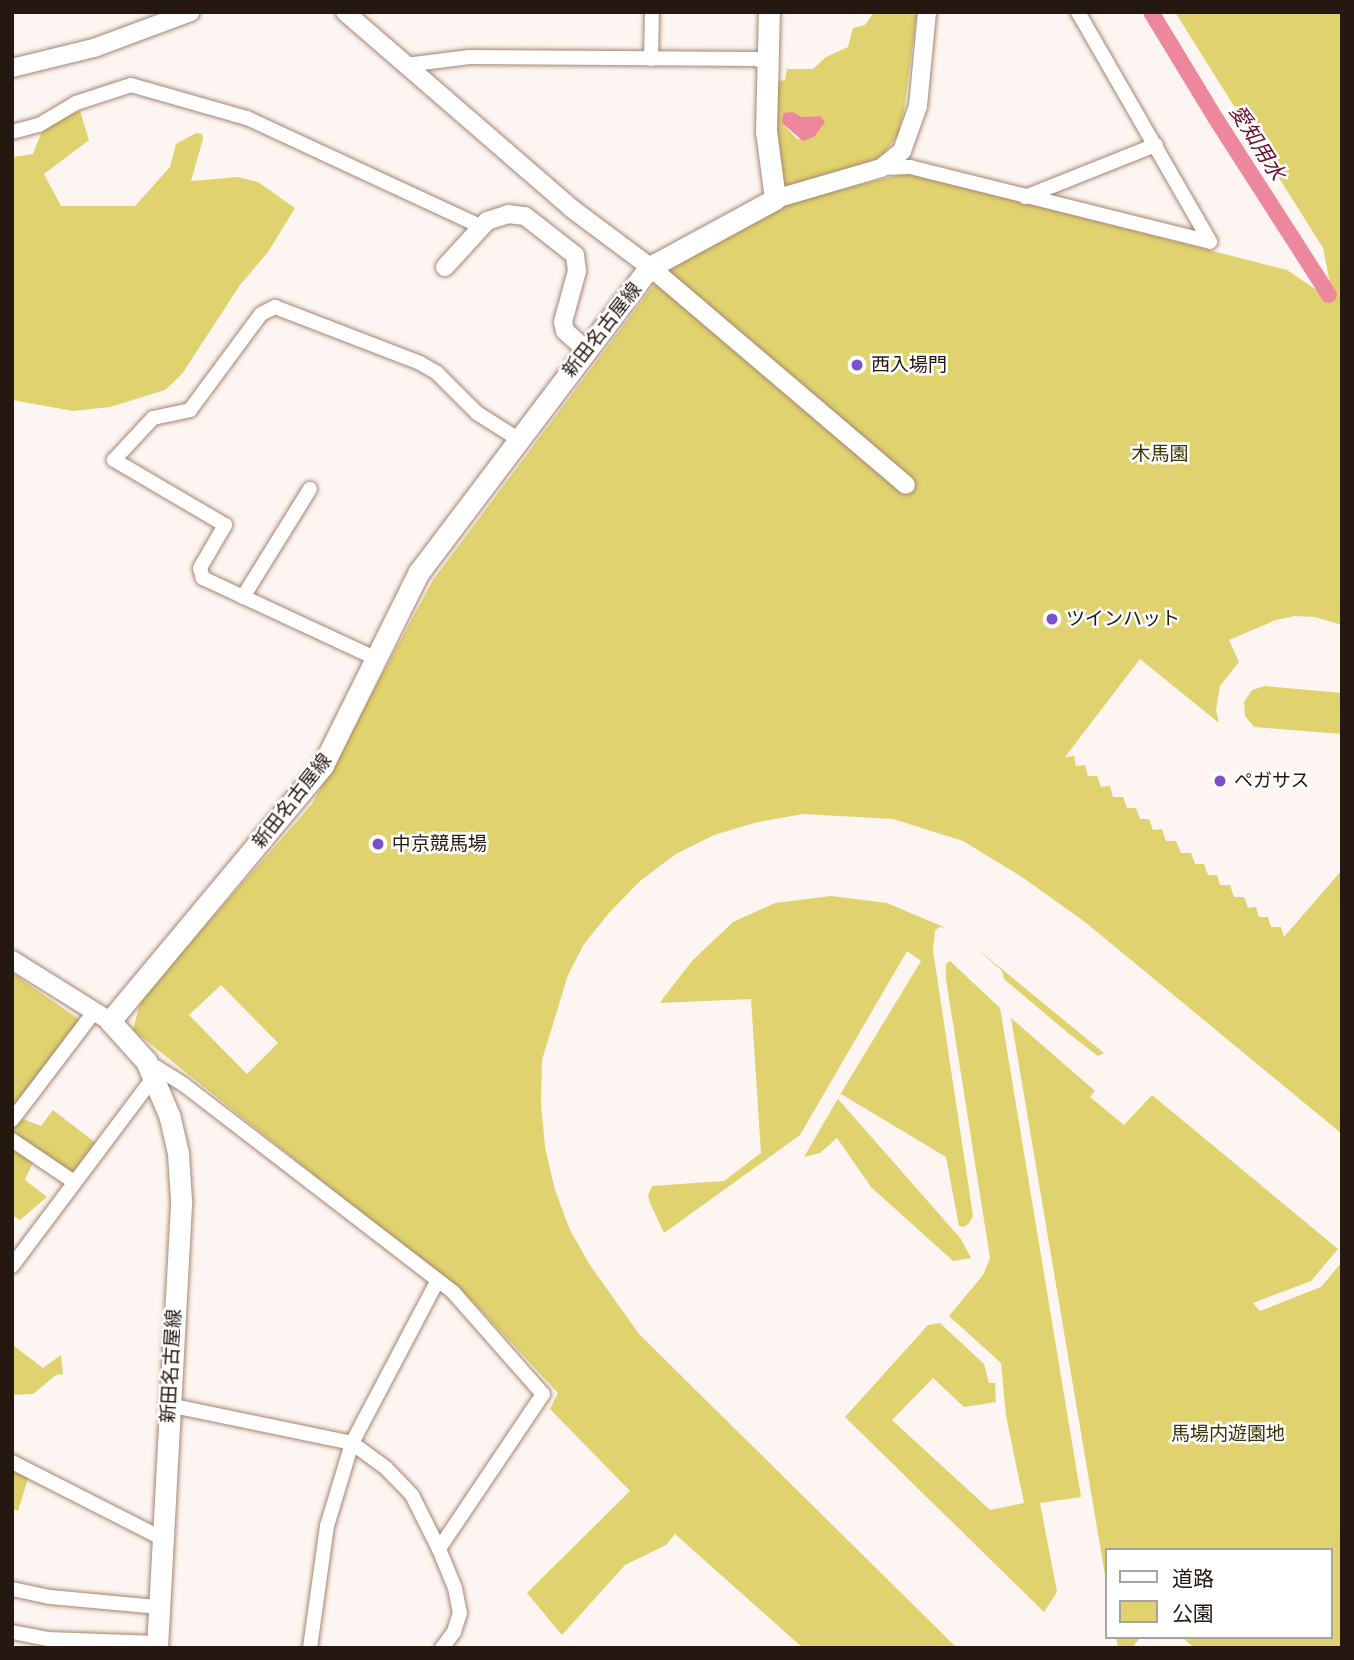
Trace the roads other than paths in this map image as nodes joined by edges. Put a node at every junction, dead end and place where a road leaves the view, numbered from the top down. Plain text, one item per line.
1 (191, 12) edge
2 (345, 12) edge
3 (652, 12) edge
4 (769, 12) edge
5 (927, 12) edge
6 (1078, 12) edge
7 (651, 59) junction
8 (766, 63) junction
9 (406, 65) junction
10 (12, 68) edge
11 (12, 132) edge
12 (1156, 145) junction
13 (881, 168) junction
14 (1025, 197) junction
15 (775, 199) junction
16 (480, 226) junction
17 (445, 267) dead end
18 (650, 267) junction
19 (586, 350) junction
20 (518, 439) junction
21 (906, 485) dead end
22 (310, 489) dead end
23 (243, 597) junction
24 (376, 658) junction
25 (12, 960) edge
26 (102, 1016) junction
27 (150, 1069) junction
28 (12, 1120) edge
29 (12, 1140) edge
30 (74, 1182) junction
31 (12, 1266) edge
32 (437, 1282) junction
33 (169, 1405) junction
34 (352, 1443) junction
35 (12, 1462) edge
36 (161, 1538) junction
37 (439, 1549) junction
38 (12, 1589) edge
39 (157, 1607) junction
40 (12, 1632) edge
41 (157, 1645) edge
42 (310, 1648) edge
43 (442, 1648) edge

1 - 10 street
2 - 9 street
3 - 7 street
4 - 8 main road
5 - 13 street
6 - 12 street
7 - 8 street
7 - 9 street
8 - 15 main road
9 - 18 street
11 - 16 street
12 - 14 street
12 - 14 street
13 - 14 street
13 - 15 street
15 - 18 main road, 新田名古屋線
16 - 17 street
16 - 19 street
18 - 19 main road, 新田名古屋線
18 - 21 street
19 - 20 main road, 新田名古屋線
20 - 23 street
20 - 24 main road, 新田名古屋線
22 - 23 street
23 - 24 street
24 - 26 main road, 新田名古屋線
25 - 26 street
26 - 27 main road, 新田名古屋線
26 - 28 street
27 - 30 street
27 - 32 street
27 - 33 main road, 新田名古屋線
29 - 30 street
30 - 31 street
32 - 34 street
32 - 37 street
33 - 34 street
33 - 36 main road, 新田名古屋線
34 - 37 street
34 - 42 street
35 - 36 street
36 - 39 main road, 新田名古屋線
37 - 43 street
38 - 39 street
39 - 41 main road, 新田名古屋線
40 - 41 street

